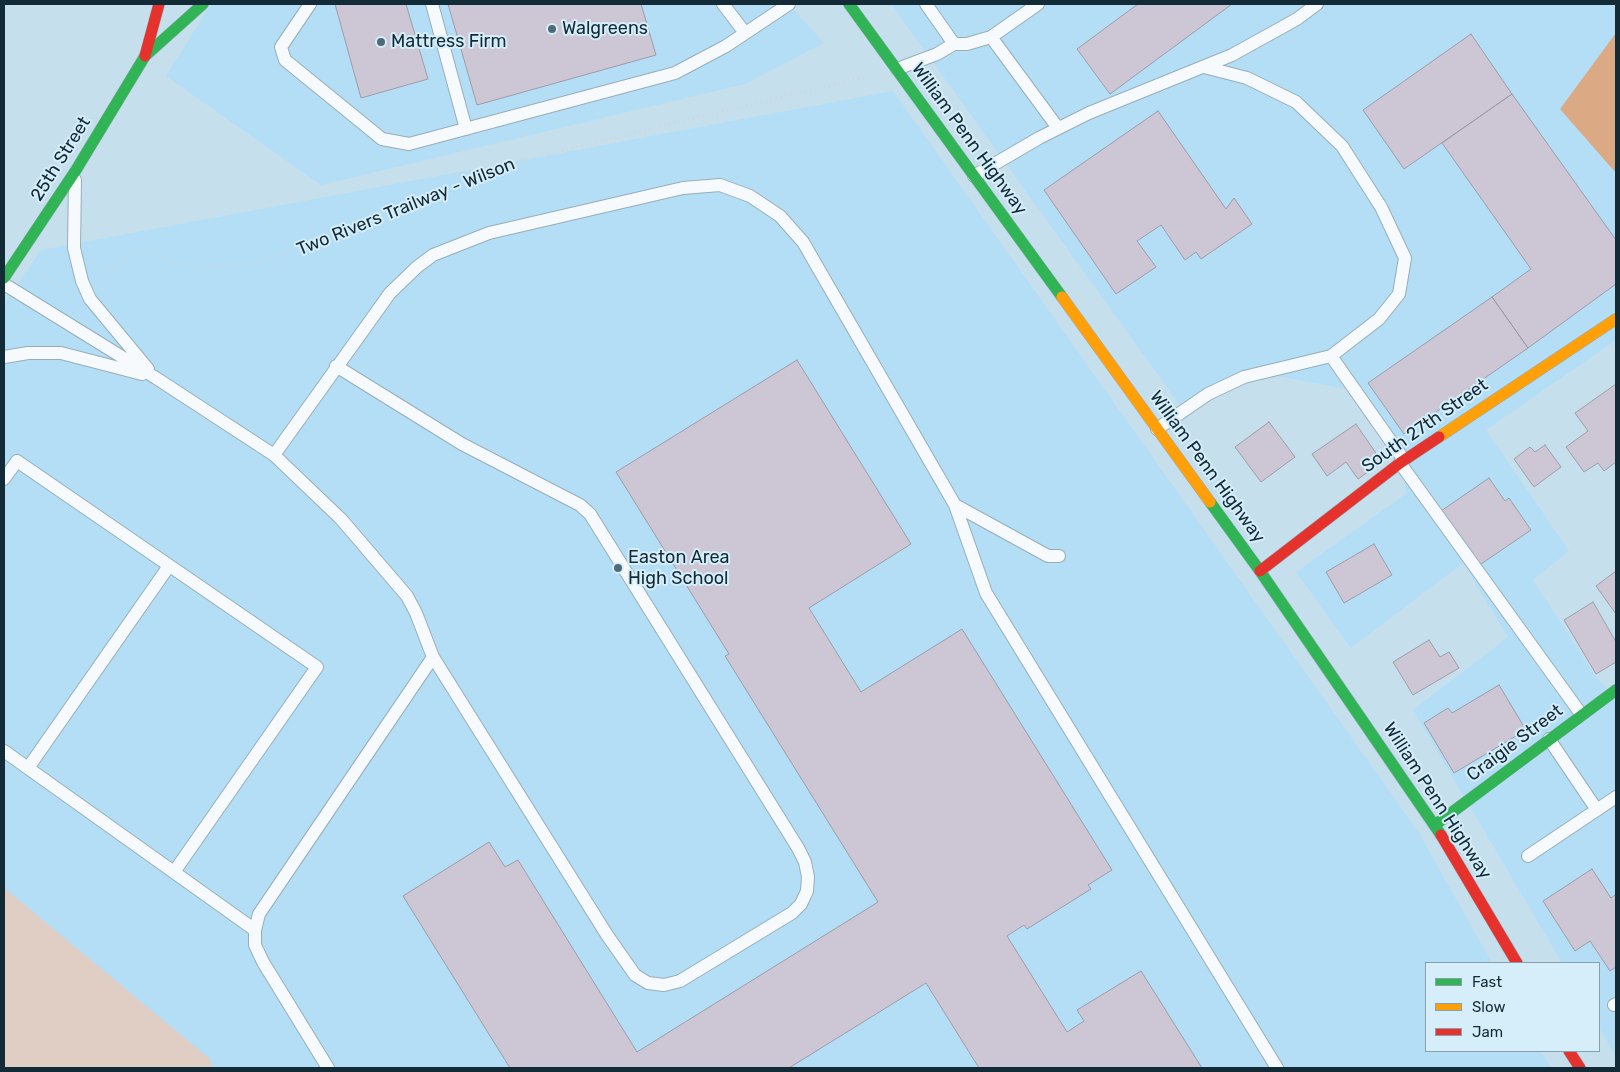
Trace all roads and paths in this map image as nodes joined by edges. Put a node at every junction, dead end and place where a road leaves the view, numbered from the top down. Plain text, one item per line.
1 (159, 4) edge
2 (203, 4) edge
3 (310, 4) edge
4 (432, 4) edge
5 (723, 4) edge
6 (788, 4) edge
7 (849, 4) edge
8 (926, 4) edge
9 (1038, 4) edge
10 (1317, 4) edge
11 (745, 33) junction
12 (990, 36) junction
13 (954, 44) junction
14 (145, 56) junction
15 (1204, 67) junction
16 (897, 69) junction
17 (1058, 128) junction
18 (466, 129) junction
19 (76, 170) junction
20 (974, 176) junction
21 (40, 273) dead end
22 (95, 276) dead end
23 (4, 278) edge
24 (4, 284) edge
25 (69, 286) dead end
26 (1616, 319) edge
27 (1331, 356) junction
28 (4, 357) edge
29 (336, 366) junction
30 (156, 378) junction
31 (1157, 429) junction
32 (274, 455) junction
33 (1402, 461) junction
34 (4, 479) edge
35 (955, 505) junction
36 (1059, 556) dead end
37 (169, 566) junction
38 (1260, 571) junction
39 (433, 657) junction
40 (1616, 690) edge
41 (1581, 714) junction
42 (1549, 739) junction
43 (4, 751) edge
44 (28, 768) junction
45 (1616, 797) edge
46 (1597, 810) junction
47 (1435, 825) junction
48 (1528, 856) dead end
49 (174, 872) junction
50 (255, 930) junction
51 (1516, 962) edge
52 (1570, 1052) edge
53 (328, 1068) edge
54 (1277, 1068) edge
55 (1580, 1068) edge

1 - 14 main road, 25th Street
2 - 14 main road, 25th Street
3 - 18 lane
4 - 18 lane
5 - 11 lane
6 - 11 lane
7 - 16 main road, William Penn Highway
8 - 13 lane
9 - 12 lane
10 - 15 lane
11 - 18 lane
12 - 13 lane
12 - 17 lane
13 - 16 lane
14 - 19 main road, 25th Street
15 - 17 lane
15 - 27 lane
16 - 20 main road, William Penn Highway
16 - 22 path, Two Rivers Trailway - Wilson
17 - 20 lane
19 - 23 main road, 25th Street
19 - 30 lane
20 - 31 main road, William Penn Highway
21 - 25 path
24 - 30 lane
26 - 33 main road, South 27th Street
27 - 31 lane
27 - 33 lane
28 - 30 lane
29 - 32 lane
29 - 35 lane
29 - 39 lane
30 - 32 lane
31 - 38 main road, William Penn Highway
32 - 39 lane
33 - 38 main road, South 27th Street
33 - 41 lane
34 - 37 lane
35 - 36 lane
35 - 54 lane
37 - 44 lane
37 - 49 lane
38 - 47 main road, William Penn Highway
39 - 50 lane
40 - 41 main road, Craigie Street
41 - 42 main road, Craigie Street
42 - 46 lane
42 - 47 main road, Craigie Street
43 - 44 lane
44 - 49 lane
45 - 46 lane
46 - 48 lane
47 - 51 main road, William Penn Highway
49 - 50 lane
50 - 53 lane
52 - 55 main road

